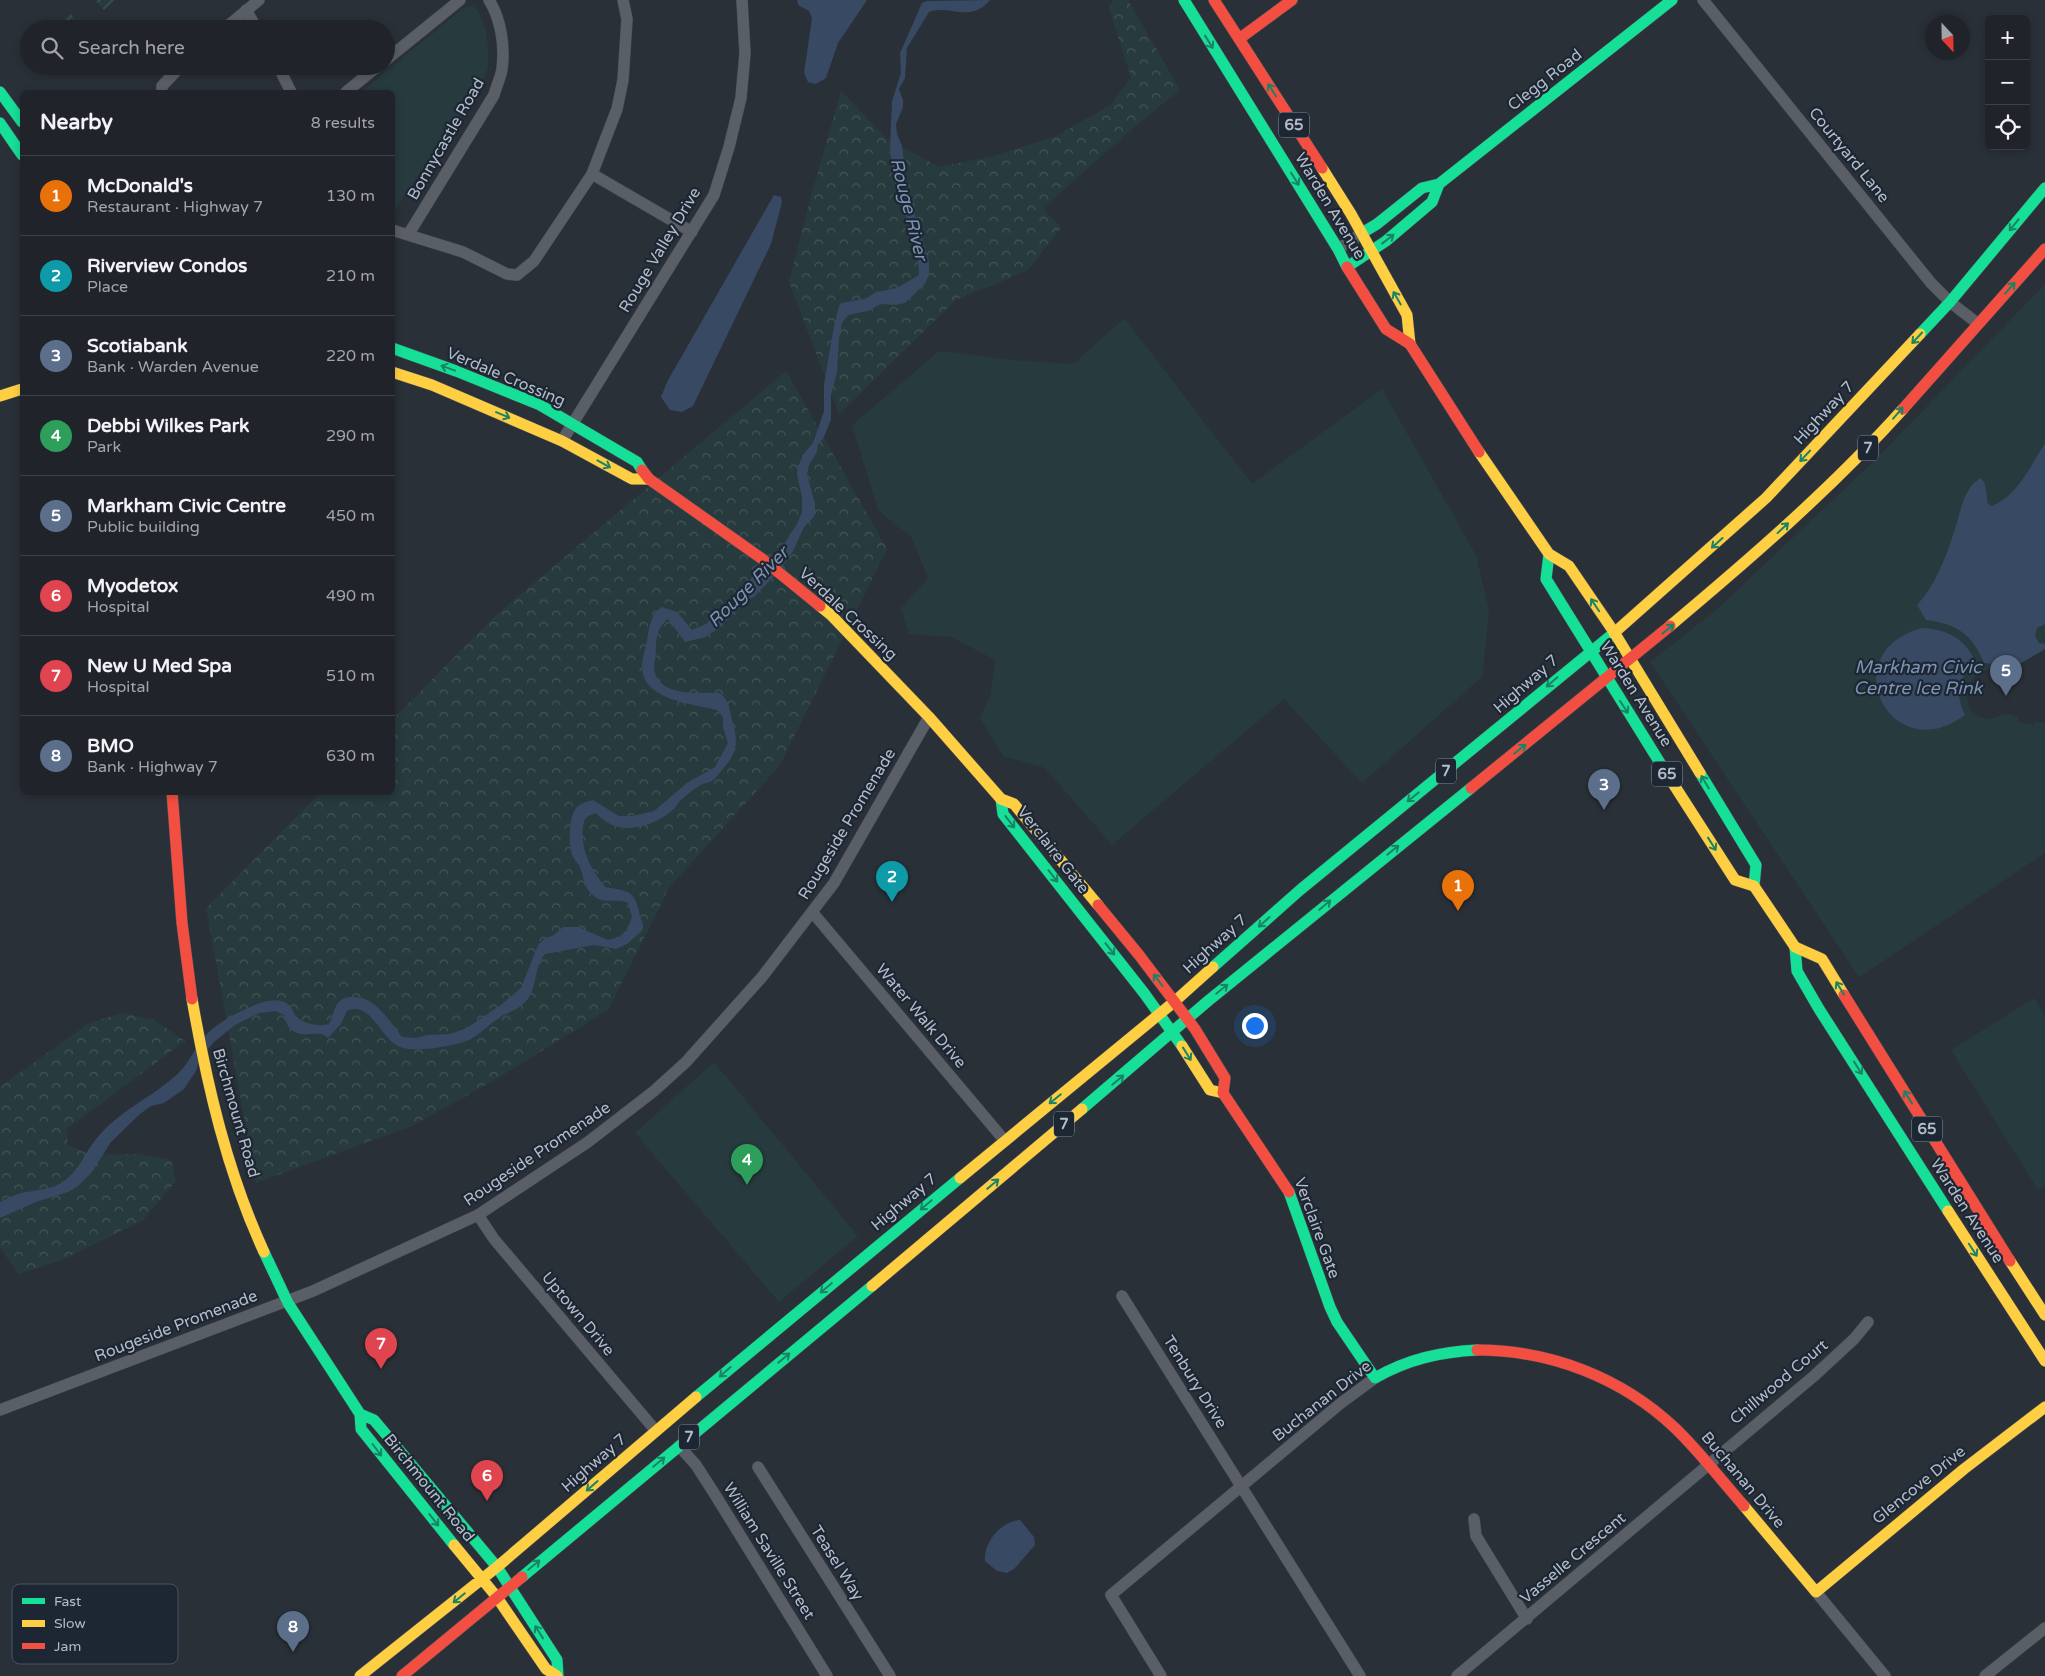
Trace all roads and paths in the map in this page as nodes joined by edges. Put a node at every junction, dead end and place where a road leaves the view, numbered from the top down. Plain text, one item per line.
1 (259, 0) edge
2 (460, 0) edge
3 (489, 0) edge
4 (623, 0) edge
5 (742, 0) edge
6 (1184, 0) edge
7 (1214, 0) edge
8 (1292, 0) edge
9 (1672, 0) edge
10 (1702, 0) edge
11 (246, 10) junction
12 (234, 20) edge
13 (252, 20) edge
14 (1239, 39) junction
15 (395, 53) edge
16 (173, 75) edge
17 (282, 75) edge
18 (367, 75) edge
19 (162, 90) edge
20 (290, 90) edge
21 (348, 90) edge
22 (0, 92) edge
23 (20, 119) edge
24 (0, 123) edge
25 (20, 152) edge
26 (592, 174) junction
27 (1439, 184) junction
28 (2045, 188) edge
29 (395, 231) edge
30 (692, 232) junction
31 (1362, 233) junction
32 (408, 235) junction
33 (1338, 249) junction
34 (2045, 249) edge
35 (1371, 251) junction
36 (1348, 267) junction
37 (1950, 302) junction
38 (1977, 323) junction
39 (1410, 344) junction
40 (395, 349) edge
41 (395, 373) edge
42 (20, 389) edge
43 (0, 396) edge
44 (572, 423) junction
45 (562, 441) junction
46 (649, 479) junction
47 (1549, 554) junction
48 (1614, 632) junction
49 (1589, 651) junction
50 (1630, 660) junction
51 (1606, 678) junction
52 (930, 717) junction
53 (172, 795) edge
54 (1000, 799) junction
55 (1754, 886) junction
56 (813, 913) junction
57 (1795, 946) junction
58 (1174, 1002) junction
59 (1159, 1014) junction
60 (1187, 1019) junction
61 (1172, 1032) junction
62 (1223, 1093) junction
63 (1005, 1140) junction
64 (478, 1215) junction
65 (1122, 1296) dead end
66 (288, 1301) junction
67 (2045, 1315) edge
68 (1868, 1322) dead end
69 (2045, 1361) edge
70 (1374, 1378) junction
71 (2045, 1407) edge
72 (0, 1410) edge
73 (360, 1414) junction
74 (656, 1432) junction
75 (679, 1446) junction
76 (1708, 1464) junction
77 (758, 1467) dead end
78 (1241, 1486) junction
79 (1474, 1519) dead end
80 (497, 1567) junction
81 (481, 1580) junction
82 (510, 1585) junction
83 (1816, 1592) junction
84 (496, 1596) junction
85 (1527, 1618) junction
86 (2045, 1628) edge
87 (360, 1676) edge
88 (402, 1676) edge
89 (557, 1676) edge
90 (828, 1676) edge
91 (890, 1676) edge
92 (1161, 1676) edge
93 (1360, 1676) edge
94 (1457, 1676) edge
95 (1885, 1676) edge
96 (1985, 1676) edge

1 - 11 street
2 - 15 street
3 - 32 street, Bonnycastle Road
4 - 26 street
5 - 30 street, Rouge Valley Drive
6 -> 33 main road, Warden Avenue / 65
7 - 14 main road, Warden Avenue / 65
8 - 14 main road
9 - 27 main road, Clegg Road
10 - 37 street, Courtyard Lane
11 - 12 street
11 - 13 street
31 -> 14 main road, Warden Avenue / 65
16 - 19 street
17 - 20 street
18 - 21 street
22 - 23 main road
24 - 25 main road
26 - 30 street
26 - 32 street
27 - 31 main road, Clegg Road
35 -> 27 main road, Clegg Road
28 -> 37 main road, Highway 7 / 7
29 - 32 street
30 - 44 street, Rouge Valley Drive
31 - 33 street, Clegg Road
31 - 35 main road, Warden Avenue / 65
33 - 36 main road, Warden Avenue / 65
38 -> 34 main road, 7
35 - 36 main road, Clegg Road
39 -> 35 main road, Warden Avenue / 65
36 - 39 main road, Warden Avenue / 65
37 - 38 street, Courtyard Lane
37 -> 48 main road, Highway 7 / 7
50 -> 38 main road, 7
39 - 47 main road, Warden Avenue / 65
44 -> 40 main road, Verdale Crossing
41 -> 45 main road, Verdale Crossing
42 - 43 main road
44 - 45 street, Rouge Valley Drive
44 - 46 main road, Verdale Crossing
45 -> 46 main road, Verdale Crossing
46 - 52 main road, Verdale Crossing
48 -> 47 main road, Warden Avenue / 65
47 - 49 main road, Warden Avenue / 65
48 - 49 main road, Highway 7 / 7
48 - 50 main road, Warden Avenue / 65
49 - 51 main road, Warden Avenue / 65
49 -> 58 main road, Highway 7 / 7
50 - 51 main road, 7
55 -> 50 main road, Warden Avenue / 65
51 -> 55 main road, Warden Avenue / 65
60 -> 51 main road, 7
52 - 54 main road, Verdale Crossing
52 - 56 street, Rougeside Promenade
53 - 66 main road, Birchmount Road
58 -> 54 main road, Verclaire Gate
54 -> 59 main road, Verclaire Gate
55 - 57 main road, Warden Avenue / 65
56 - 63 street, Water Walk Drive
56 - 64 street, Rougeside Promenade
67 -> 57 main road, Warden Avenue / 65
57 -> 69 main road, Warden Avenue / 65
58 - 59 main road, Highway 7 / 7
58 - 60 main road, Verclaire Gate
59 - 61 main road, Verclaire Gate
59 -> 63 main road, Highway 7 / 7
60 - 61 main road, 7
60 - 62 main road, Verclaire Gate
61 -> 62 main road, Verclaire Gate
75 -> 61 main road, 7
62 - 70 main road, Verclaire Gate
63 -> 74 main road, Highway 7 / 7
64 - 66 street, Rougeside Promenade
64 - 74 street, Uptown Drive
65 - 78 street, Tenbury Drive
66 - 72 street, Rougeside Promenade
66 - 73 main road, Birchmount Road
68 - 76 street, Chillwood Court
70 - 76 main road, Buchanan Drive
70 - 78 street, Buchanan Drive
71 - 83 main road, Glencove Drive
73 - 80 main road, Birchmount Road
73 -> 81 main road, Birchmount Road
74 -> 80 main road, Highway 7 / 7
82 -> 75 main road, 7
75 - 90 street, William Saville Street
76 - 83 main road, Buchanan Drive
76 - 85 street, Vasselle Crescent
77 - 91 street, Teasel Way
78 - 92 street, Buchanan Drive
78 - 93 street
79 - 85 street
80 - 81 main road, Highway 7 / 7
80 - 82 main road, Birchmount Road
81 - 84 main road, Birchmount Road
81 -> 87 main road, Highway 7 / 7
82 - 84 main road, 7
89 -> 82 main road, Birchmount Road
83 - 95 street, Buchanan Drive
84 - 88 main road, 7
84 - 89 main road, Birchmount Road
85 - 94 street, Vasselle Crescent
86 - 96 street

